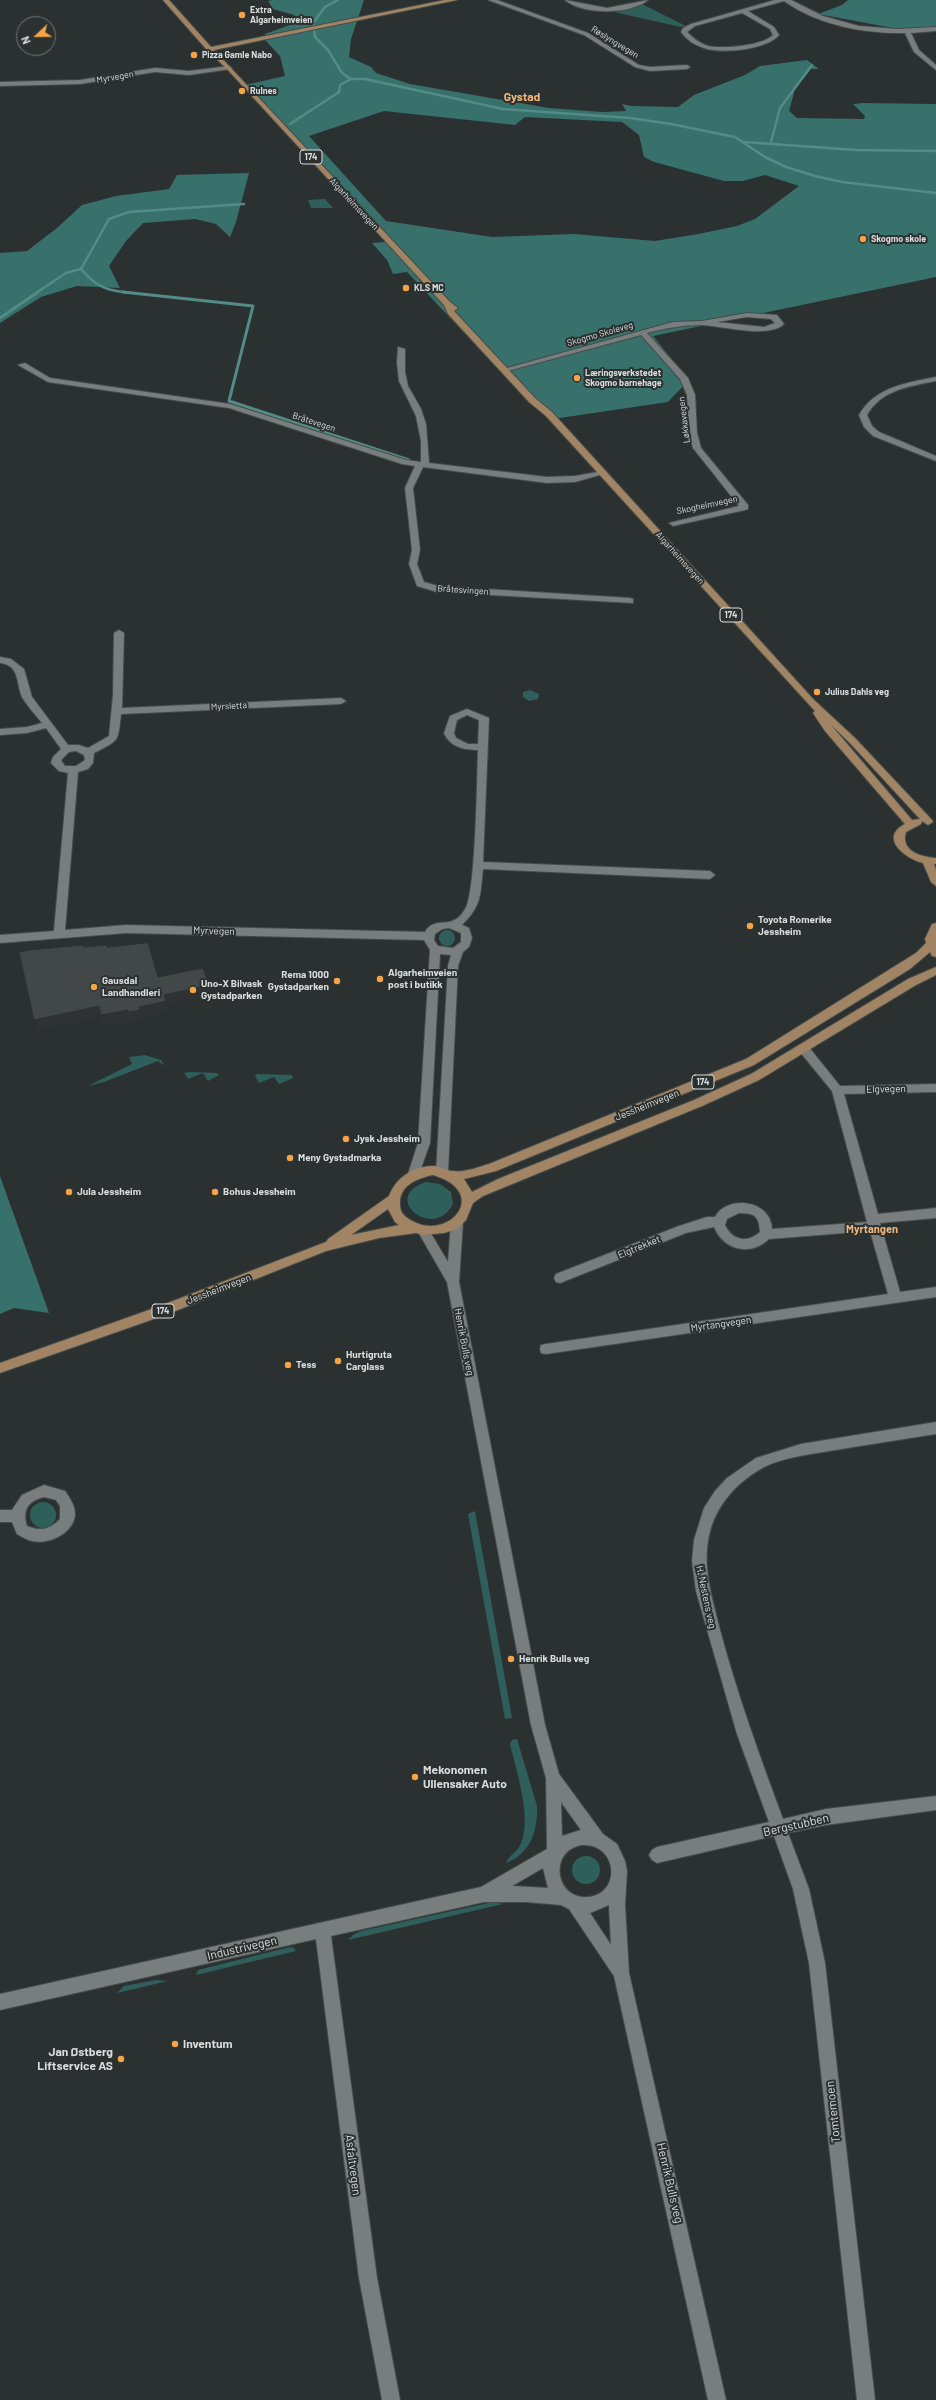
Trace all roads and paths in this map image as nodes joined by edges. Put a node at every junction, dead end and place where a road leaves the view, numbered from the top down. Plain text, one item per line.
1 (166, 0) edge
2 (454, 0) edge
3 (491, 0) edge
4 (568, 0) edge
5 (645, 0) edge
6 (782, 0) edge
7 (787, 0) edge
8 (743, 11) junction
9 (182, 16) junction
10 (936, 29) edge
11 (908, 30) junction
12 (217, 48) junction
13 (209, 49) junction
14 (687, 67) dead end
15 (229, 68) junction
16 (936, 68) edge
17 (0, 84) edge
18 (702, 324) junction
19 (642, 332) junction
20 (401, 349) dead end
21 (22, 365) dead end
22 (508, 368) junction
23 (936, 379) edge
24 (936, 459) edge
25 (423, 465) junction
26 (602, 474) junction
27 (746, 507) joint
28 (673, 523) dead end
29 (630, 601) dead end
30 (120, 633) dead end
31 (0, 660) edge
32 (341, 701) dead end
33 (811, 702) junction
34 (117, 711) junction
35 (47, 725) junction
36 (0, 732) edge
37 (483, 747) dead end
38 (66, 750) junction
39 (88, 752) junction
40 (73, 770) junction
41 (932, 822) edge
42 (910, 824) junction
43 (932, 861) edge
44 (478, 865) junction
45 (710, 876) dead end
46 (936, 882) edge
47 (456, 925) junction
48 (936, 928) edge
49 (59, 934) junction
50 (428, 936) junction
51 (0, 939) edge
52 (435, 949) junction
53 (934, 949) edge
54 (458, 950) junction
55 (936, 971) edge
56 (804, 1049) junction
57 (936, 1088) edge
58 (837, 1090) junction
59 (414, 1174) junction
60 (448, 1174) junction
61 (393, 1199) junction
62 (469, 1200) junction
63 (936, 1213) edge
64 (457, 1222) junction
65 (720, 1222) junction
66 (873, 1222) junction
67 (419, 1229) junction
68 (766, 1234) junction
69 (324, 1247) junction
70 (560, 1278) dead end
71 (453, 1282) junction
72 (936, 1292) edge
73 (895, 1298) junction
74 (546, 1349) dead end
75 (0, 1368) edge
76 (936, 1428) edge
77 (0, 1516) edge
78 (17, 1516) dead end
79 (553, 1778) junction
80 (936, 1803) edge
81 (780, 1828) junction
82 (598, 1840) junction
83 (555, 1853) junction
84 (657, 1855) dead end
85 (618, 1879) junction
86 (484, 1894) junction
87 (570, 1901) junction
88 (322, 1929) junction
89 (622, 1973) junction
90 (0, 2002) edge
91 (718, 2398) edge
92 (390, 2400) edge
93 (866, 2400) edge

1 - 9 main road, Algarheimsvegen / 174
2 - 12 main road
3 - 14 street, Røslyngvegen
4 - 5 street
6 - 8 street
7 - 11 street
8 - 8 street
9 - 12 main road, Algarheimsvegen / 174
9 - 13 main road, Algarheimsvegen / 174
10 - 11 street
11 - 16 street
12 - 13 main road
12 - 15 main road, Algarheimsvegen / 174
13 - 15 main road, Algarheimsvegen / 174
15 - 17 street, Myrvegen
15 - 22 main road, Algarheimsvegen / 174
18 - 18 street, Skogmo Skoleveg
18 - 19 street, Skogmo Skoleveg
19 - 22 street, Skogmo Skoleveg
19 - 27 street, Løkkavegen
20 - 25 street
21 - 25 street, Bråtevegen
22 - 26 main road, Algarheimsvegen / 174
23 - 24 street
25 - 26 street, Bråtevegen
25 - 29 street, Bråtesvingen
26 - 33 main road, Algarheimsvegen / 174
27 - 28 street, Skogheimvegen
30 - 34 street
31 - 35 street
32 - 34 street, Myrsletta
33 - 41 main road, Algarheimsvegen / 174
33 - 42 main road, Algarheimsvegen / 174
34 - 39 street
35 - 36 street
35 - 38 street
37 - 44 street
38 - 39 street
38 - 40 street
39 - 40 street
40 - 49 street
41 - 42 main road, 174
42 - 43 main road
43 - 46 main road
44 - 45 street
44 - 47 street
47 - 50 street
47 - 54 street
48 - 53 main road, 174
49 - 50 street, Myrvegen
49 - 51 street, Myrvegen
50 - 52 street
52 - 54 street
52 - 59 street
53 - 60 main road, Jessheimvegen / 174
54 - 60 street
55 - 56 main road, Jessheimvegen / 174
56 - 58 street
56 - 62 main road, Jessheimvegen / 174
57 - 58 street, Elgvegen
58 - 66 street
59 - 60 main road, 174
59 - 61 main road, 174
60 - 62 main road
61 - 67 main road
61 - 69 main road, Jessheimvegen / 174
62 - 64 main road
63 - 66 street
64 - 67 main road, 174
64 - 71 street, Henrik Bulls veg
65 - 68 street
65 - 68 street
65 - 70 street, Elgtrekket
66 - 68 street
66 - 73 street
67 - 69 main road, Jessheimvegen / 174
67 - 71 street, Henrik Bulls veg
69 - 75 main road, Jessheimvegen / 174
71 - 79 street, Henrik Bulls veg
72 - 73 street, Myrtangvegen
73 - 74 street, Myrtangvegen
76 - 81 street, H. Nestens veg
77 - 78 street
79 - 82 street, Henrik Bulls veg
79 - 83 street, Henrik Bulls veg
80 - 81 street, Bergstubben
81 - 84 street, Bergstubben
81 - 93 street, Tomtemoen
82 - 83 street
82 - 85 street, Henrik Bulls veg
83 - 86 street, Industrivegen
83 - 87 street, Henrik Bulls veg
85 - 87 street
85 - 89 street, Henrik Bulls veg
86 - 87 street, Industrivegen
86 - 88 street, Industrivegen
87 - 89 street, Henrik Bulls veg
88 - 90 street, Industrivegen
88 - 92 street, Asfaltvegen
89 - 91 street, Henrik Bulls veg

